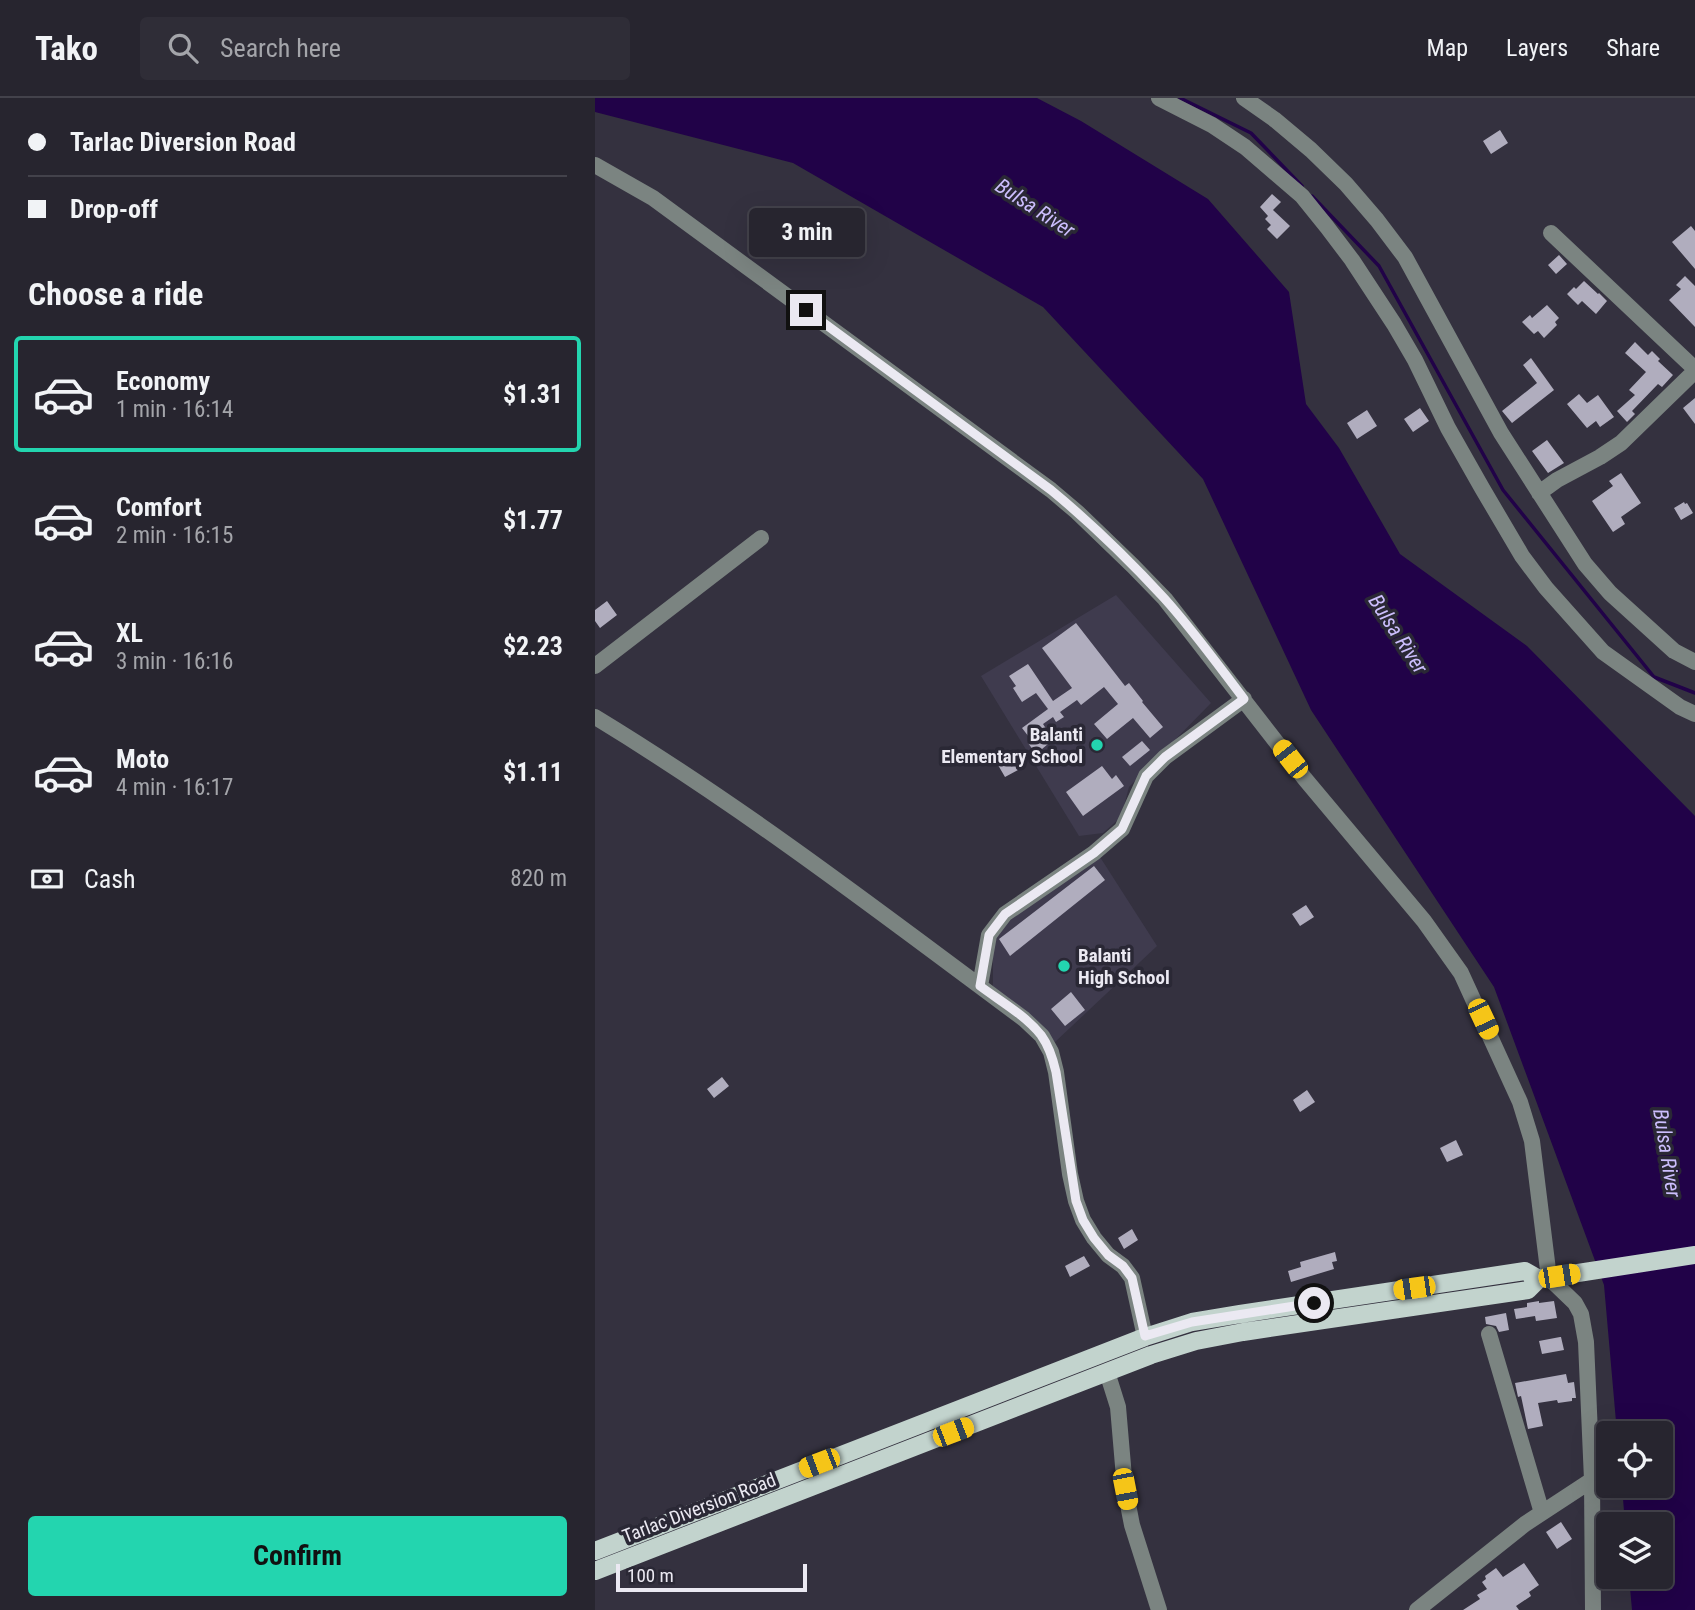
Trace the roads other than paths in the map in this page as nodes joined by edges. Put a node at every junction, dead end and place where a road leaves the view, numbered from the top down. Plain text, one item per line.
1 (1159, 98) edge
2 (1244, 98) edge
3 (595, 165) edge
4 (1551, 233) dead end
5 (1695, 370) edge
6 (1539, 493) junction
7 (761, 538) dead end
8 (1695, 662) edge
9 (595, 666) edge
10 (1244, 699) junction
11 (1695, 714) edge
12 (595, 717) edge
13 (980, 986) junction
14 (1695, 1255) edge
15 (1549, 1278) junction
16 (1489, 1334) dead end
17 (1145, 1336) junction
18 (1100, 1354) junction
19 (1151, 1355) junction
20 (1107, 1372) junction
21 (1592, 1480) junction
22 (1542, 1513) junction
23 (595, 1551) edge
24 (595, 1571) edge
25 (1159, 1610) edge
26 (1417, 1610) edge
27 (1593, 1610) edge

1 - 11 street
2 - 6 street
3 - 10 street
4 - 5 street
5 - 6 street
6 - 8 street
7 - 9 street
10 - 13 street
10 - 15 street
12 - 13 street
13 - 17 street
14 - 15 main road, Tarlac Diversion Road
15 - 17 main road, Tarlac Diversion Road
15 - 19 main road, Tarlac Diversion Road
15 - 21 street
16 - 22 street
17 - 18 main road, Tarlac Diversion Road
17 - 19 main road
18 - 20 main road
18 - 23 main road, Tarlac Diversion Road
19 - 20 main road, Tarlac Diversion Road
20 - 24 main road, Tarlac Diversion Road
20 - 25 street
21 - 22 street
21 - 27 street
22 - 26 street

